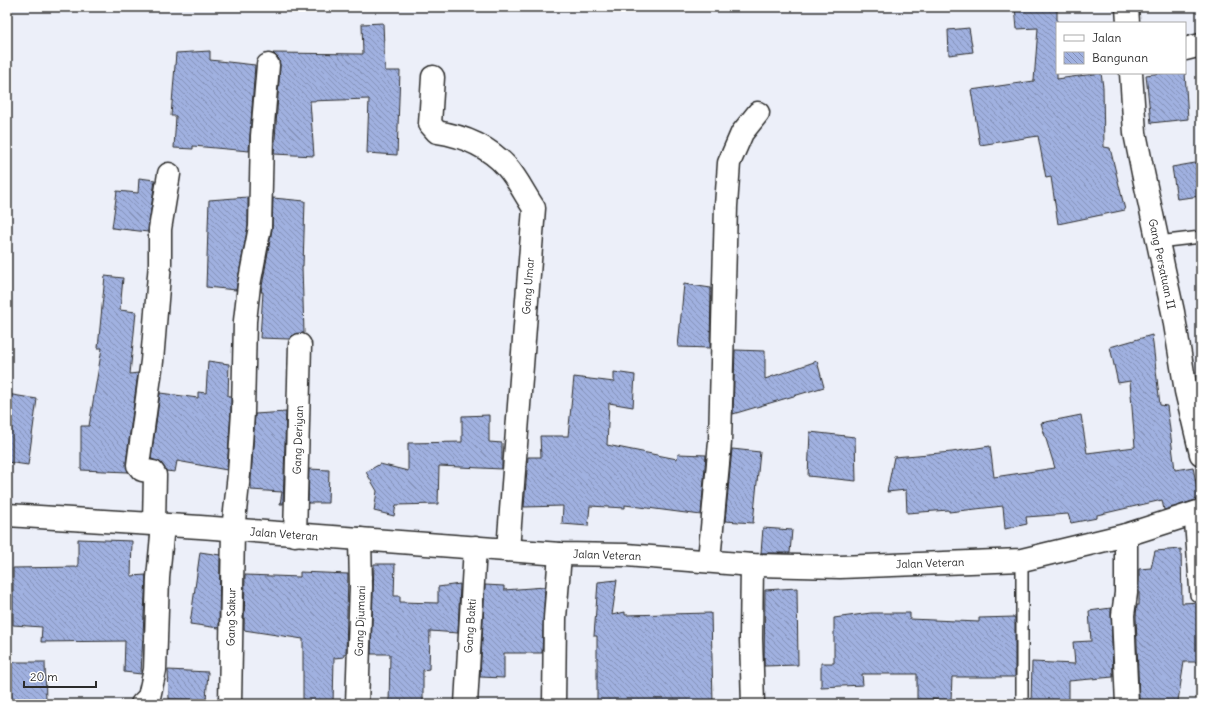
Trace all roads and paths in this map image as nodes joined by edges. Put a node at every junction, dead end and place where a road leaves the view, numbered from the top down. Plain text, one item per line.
1 (1127, 7) edge
2 (1128, 22) edge
3 (1201, 45) edge
4 (1186, 49) edge
5 (268, 65) dead end
6 (1131, 74) edge
7 (433, 78) dead end
8 (758, 113) dead end
9 (169, 174) dead end
10 (1201, 237) edge
11 (1158, 242) junction
12 (300, 345) dead end
13 (1201, 454) edge
14 (1195, 513) edge
15 (7, 515) edge
16 (7, 520) edge
17 (158, 524) junction
18 (233, 530) junction
19 (295, 535) junction
20 (1126, 535) junction
21 (360, 538) junction
22 (475, 547) junction
23 (508, 550) junction
24 (560, 554) junction
25 (708, 560) junction
26 (1022, 560) junction
27 (752, 565) junction
28 (1196, 595) dead end
29 (142, 704) edge
30 (230, 704) edge
31 (357, 704) edge
32 (466, 704) edge
33 (554, 704) edge
34 (753, 704) edge
35 (1022, 704) edge
36 (1127, 704) edge

1 - 2 street
3 - 4 street
5 - 18 street, Gang Sakur
6 - 11 street, Gang Persatuan II
7 - 23 street, Gang Umar
8 - 25 street
9 - 17 street
10 - 11 lane
11 - 13 street, Gang Persatuan II
12 - 19 street, Gang Deriyan
14 - 20 street, Jalan Veteran
14 - 28 lane
15 - 16 street
15 - 17 street, Jalan Veteran
17 - 18 street, Jalan Veteran
17 - 29 street
18 - 19 street, Jalan Veteran
18 - 30 street, Gang Sakur
19 - 21 street, Jalan Veteran
20 - 26 street, Jalan Veteran
20 - 36 street
21 - 22 street, Jalan Veteran
21 - 31 street, Gang Djumani
22 - 23 street, Jalan Veteran
22 - 32 street, Gang Bakti
23 - 24 street, Jalan Veteran
24 - 25 street, Jalan Veteran
24 - 33 street
25 - 27 street, Jalan Veteran
26 - 27 street, Jalan Veteran
26 - 35 lane
27 - 34 street

